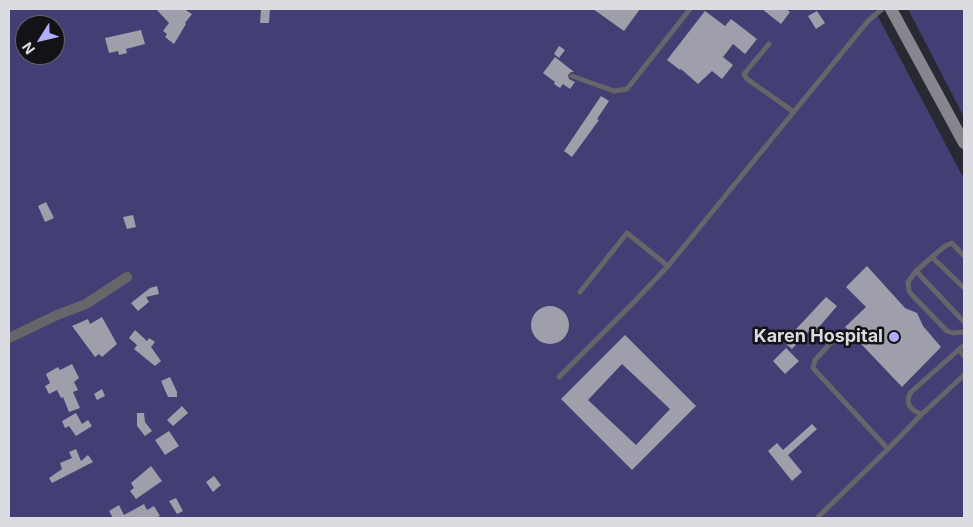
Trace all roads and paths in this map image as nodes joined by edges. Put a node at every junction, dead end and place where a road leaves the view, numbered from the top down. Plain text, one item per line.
1 (690, 9) edge
2 (882, 9) edge
3 (891, 9) edge
4 (769, 44) dead end
5 (572, 76) dead end
6 (794, 112) junction
7 (964, 143) edge
8 (964, 256) edge
9 (932, 258) junction
10 (668, 266) junction
11 (916, 270) junction
12 (127, 277) dead end
13 (964, 288) edge
14 (580, 292) dead end
15 (964, 322) edge
16 (964, 332) edge
17 (839, 334) dead end
18 (9, 338) edge
19 (964, 345) edge
20 (959, 350) junction
21 (964, 356) edge
22 (964, 375) edge
23 (559, 376) dead end
24 (922, 414) junction
25 (888, 449) junction
26 (817, 518) edge

1 - 5 lane
2 - 6 lane
3 - 7 main road
4 - 6 lane
6 - 10 lane
8 - 9 lane
9 - 11 lane
9 - 13 lane
10 - 14 lane
10 - 23 lane
11 - 15 lane
11 - 16 lane
12 - 18 street
17 - 25 lane
19 - 20 lane
20 - 21 lane
20 - 24 lane
22 - 24 lane
24 - 25 lane
25 - 26 lane

